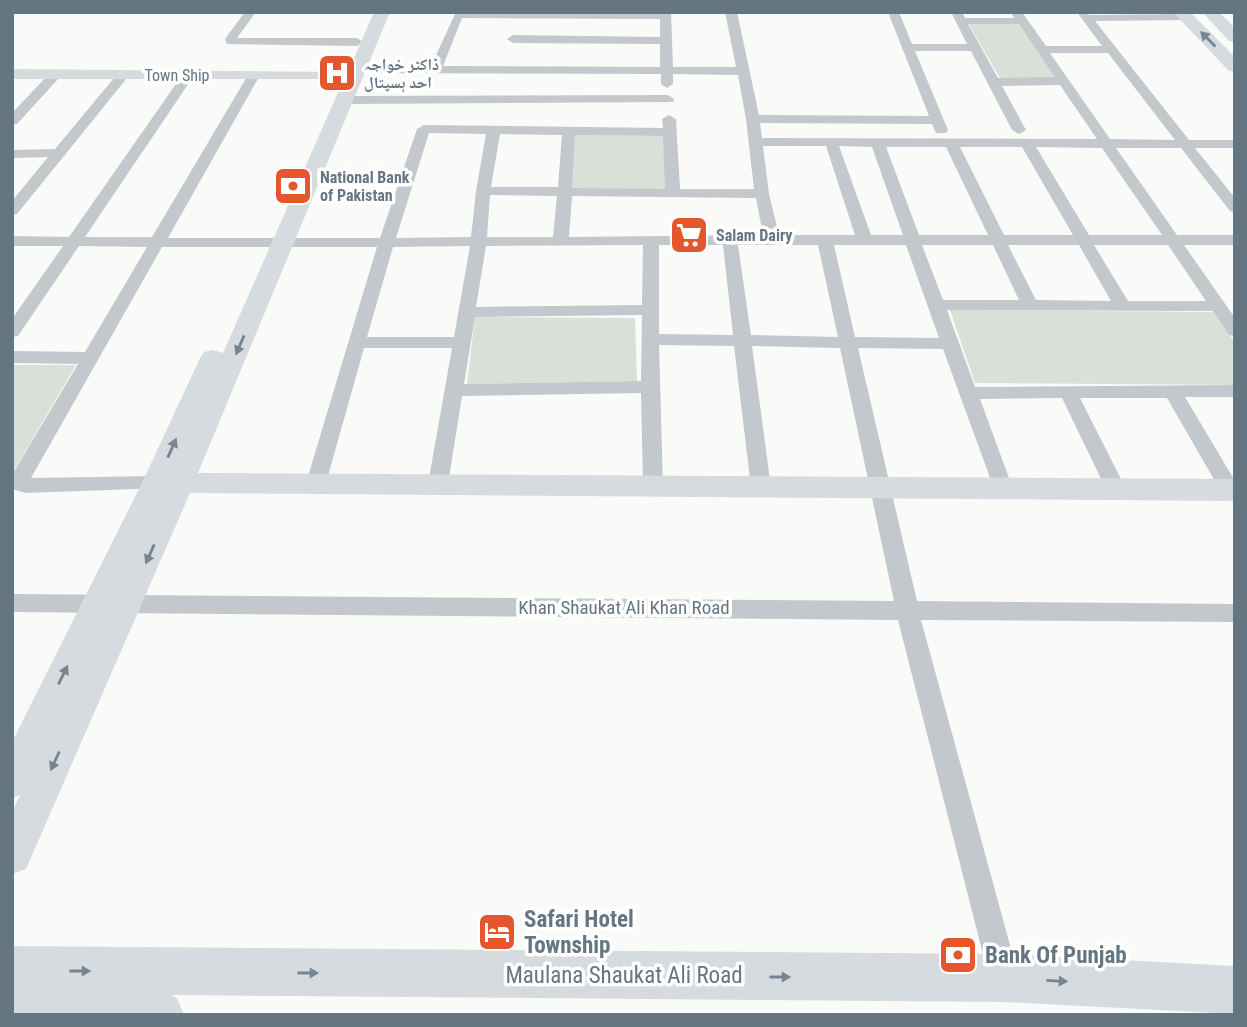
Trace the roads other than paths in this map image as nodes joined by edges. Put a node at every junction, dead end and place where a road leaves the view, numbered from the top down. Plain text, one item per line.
1 (251, 12) edge
2 (369, 12) edge
3 (382, 12) edge
4 (731, 12) edge
5 (893, 12) edge
6 (1210, 12) edge
7 (458, 14) edge
8 (517, 14) edge
9 (580, 14) edge
10 (665, 14) edge
11 (1085, 15) edge
12 (1184, 15) edge
13 (958, 16) edge
14 (1019, 16) edge
15 (1235, 37) edge
16 (666, 41) junction
17 (974, 47) junction
18 (907, 48) junction
19 (1111, 49) junction
20 (1043, 50) junction
21 (511, 54) junction
22 (1235, 67) edge
23 (436, 69) junction
24 (667, 70) junction
25 (743, 71) junction
26 (350, 72) junction
27 (12, 74) edge
28 (189, 74) junction
29 (55, 75) junction
30 (123, 75) junction
31 (254, 75) junction
32 (1063, 81) junction
33 (993, 82) junction
34 (431, 99) junction
35 (668, 99) junction
36 (753, 118) junction
37 (12, 121) edge
38 (938, 125) junction
39 (424, 128) junction
40 (495, 130) junction
41 (1096, 130) junction
42 (1174, 130) junction
43 (1235, 130) edge
44 (569, 131) junction
45 (670, 132) junction
46 (1022, 136) junction
47 (757, 142) junction
48 (831, 142) junction
49 (877, 142) junction
50 (928, 143) junction
51 (951, 143) junction
52 (1105, 144) junction
53 (1185, 144) junction
54 (1235, 144) edge
55 (58, 153) junction
56 (12, 154) edge
57 (483, 191) junction
58 (566, 192) junction
59 (673, 193) junction
60 (762, 194) junction
61 (1235, 208) edge
62 (12, 211) edge
63 (479, 239) junction
64 (864, 239) junction
65 (912, 239) junction
66 (999, 239) junction
67 (387, 240) junction
68 (561, 240) junction
69 (772, 240) junction
70 (825, 240) junction
71 (1083, 240) junction
72 (1172, 240) junction
73 (1235, 240) edge
74 (12, 241) edge
75 (75, 241) junction
76 (651, 241) junction
77 (730, 241) junction
78 (159, 242) junction
79 (275, 242) junction
80 (12, 297) edge
81 (37, 297) junction
82 (936, 304) junction
83 (1030, 305) junction
84 (1122, 305) junction
85 (1218, 306) junction
86 (651, 310) junction
87 (467, 312) junction
88 (1235, 331) edge
89 (12, 332) edge
90 (650, 338) junction
91 (740, 339) junction
92 (848, 341) junction
93 (462, 342) junction
94 (357, 343) junction
95 (951, 344) junction
96 (12, 357) edge
97 (91, 358) junction
98 (650, 387) junction
99 (454, 390) junction
100 (1172, 391) junction
101 (1235, 391) edge
102 (1068, 392) junction
103 (968, 393) junction
104 (168, 483) junction
105 (316, 483) junction
106 (438, 484) junction
107 (653, 486) junction
108 (761, 487) junction
109 (882, 488) junction
110 (1003, 489) junction
111 (1116, 489) junction
112 (1232, 490) edge
113 (12, 603) edge
114 (97, 603) junction
115 (128, 603) junction
116 (907, 609) junction
117 (1235, 613) edge
118 (12, 781) edge
119 (12, 855) edge
120 (12, 970) edge
121 (1003, 978) junction
122 (1235, 990) edge
123 (12, 1011) edge
124 (160, 1015) edge

1 - 26 street
2 - 26 main road
3 - 26 main road
4 - 25 street
5 - 18 street
6 - 15 main road
7 - 8 street
7 - 23 street
8 - 9 street
8 - 21 street
9 - 10 street
10 - 16 street
11 - 12 street
11 - 19 street
22 -> 12 main road
13 - 14 street
13 - 17 street
14 - 20 street
16 - 21 street
16 - 24 street
17 - 18 street
17 - 33 street
18 - 38 street
19 - 20 street
19 - 42 street
20 - 32 street
21 - 23 street
21 - 24 street
23 - 26 street
24 - 25 street
24 - 35 street
25 - 36 street
26 - 31 main road, Town Ship
26 - 34 street
26 - 79 main road
27 - 29 main road, Town Ship
28 - 30 main road, Town Ship
28 - 31 main road, Town Ship
28 - 75 street
29 - 30 main road, Town Ship
29 - 37 street
30 - 55 street
31 - 78 street
32 - 33 street
32 - 41 street
33 - 46 street
34 - 35 street
34 - 39 street
35 - 45 street
36 - 38 street
36 - 47 street
38 - 46 street
38 - 50 street
39 - 40 street
39 - 67 street
40 - 44 street
40 - 57 street
41 - 42 street
41 - 46 street
41 - 52 street
42 - 43 street
42 - 53 street
44 - 45 street
44 - 58 street
45 - 59 street
46 - 51 street
46 - 52 street
46 - 71 street
47 - 48 street
47 - 60 street
48 - 49 street
48 - 64 street
49 - 50 street
49 - 65 street
50 - 51 street
51 - 66 street
52 - 53 street
52 - 72 street
53 - 54 street
53 - 61 street
55 - 56 street
55 - 62 street
57 - 58 street
57 - 63 street
58 - 59 street
58 - 68 street
59 - 60 street
60 - 69 street
63 - 67 street
63 - 68 street
63 - 87 street
64 - 65 street
64 - 70 street
65 - 66 street
65 - 82 street
66 - 71 street
66 - 83 street
67 - 79 street
67 - 94 street
68 - 76 street
69 - 70 street
69 - 77 street
70 - 92 street
71 - 72 street
71 - 84 street
72 - 73 street
72 - 85 street
74 - 75 street
75 - 78 street
75 - 81 street
76 - 77 street
76 - 86 street
77 - 91 street
78 - 79 street
78 - 97 street
79 - 104 main road
80 - 81 street
81 - 89 street
82 - 83 street
82 - 95 street
83 - 84 street
84 - 85 street
85 - 88 street
86 - 87 street
86 - 90 street
87 - 93 street
90 - 91 street
90 - 98 street
91 - 92 street
91 - 108 street
92 - 95 street
92 - 109 street
93 - 94 street
93 - 99 street
94 - 105 street
95 - 103 street
96 - 97 street
97 - 104 street
98 - 99 street
98 - 107 street
99 - 106 street
100 - 101 street
100 - 102 street
100 - 112 street
102 - 103 street
102 - 111 street
103 - 110 street
104 - 105 main road
104 - 114 main road
104 -> 115 main road
105 - 106 main road
106 - 107 main road
107 - 108 main road
108 - 109 main road
109 - 110 main road
109 - 116 street
110 - 111 main road
111 - 112 main road
113 - 114 street, Khan Shaukat Ali Khan Road
114 - 115 street, Khan Shaukat Ali Khan Road
118 -> 114 main road
115 - 116 street, Khan Shaukat Ali Khan Road
115 -> 119 main road
116 - 117 street, Khan Shaukat Ali Khan Road
116 - 121 street
120 -> 121 main road, Maulana Shaukat Ali Road
121 -> 122 main road, Maulana Shaukat Ali Road
123 - 124 main road

